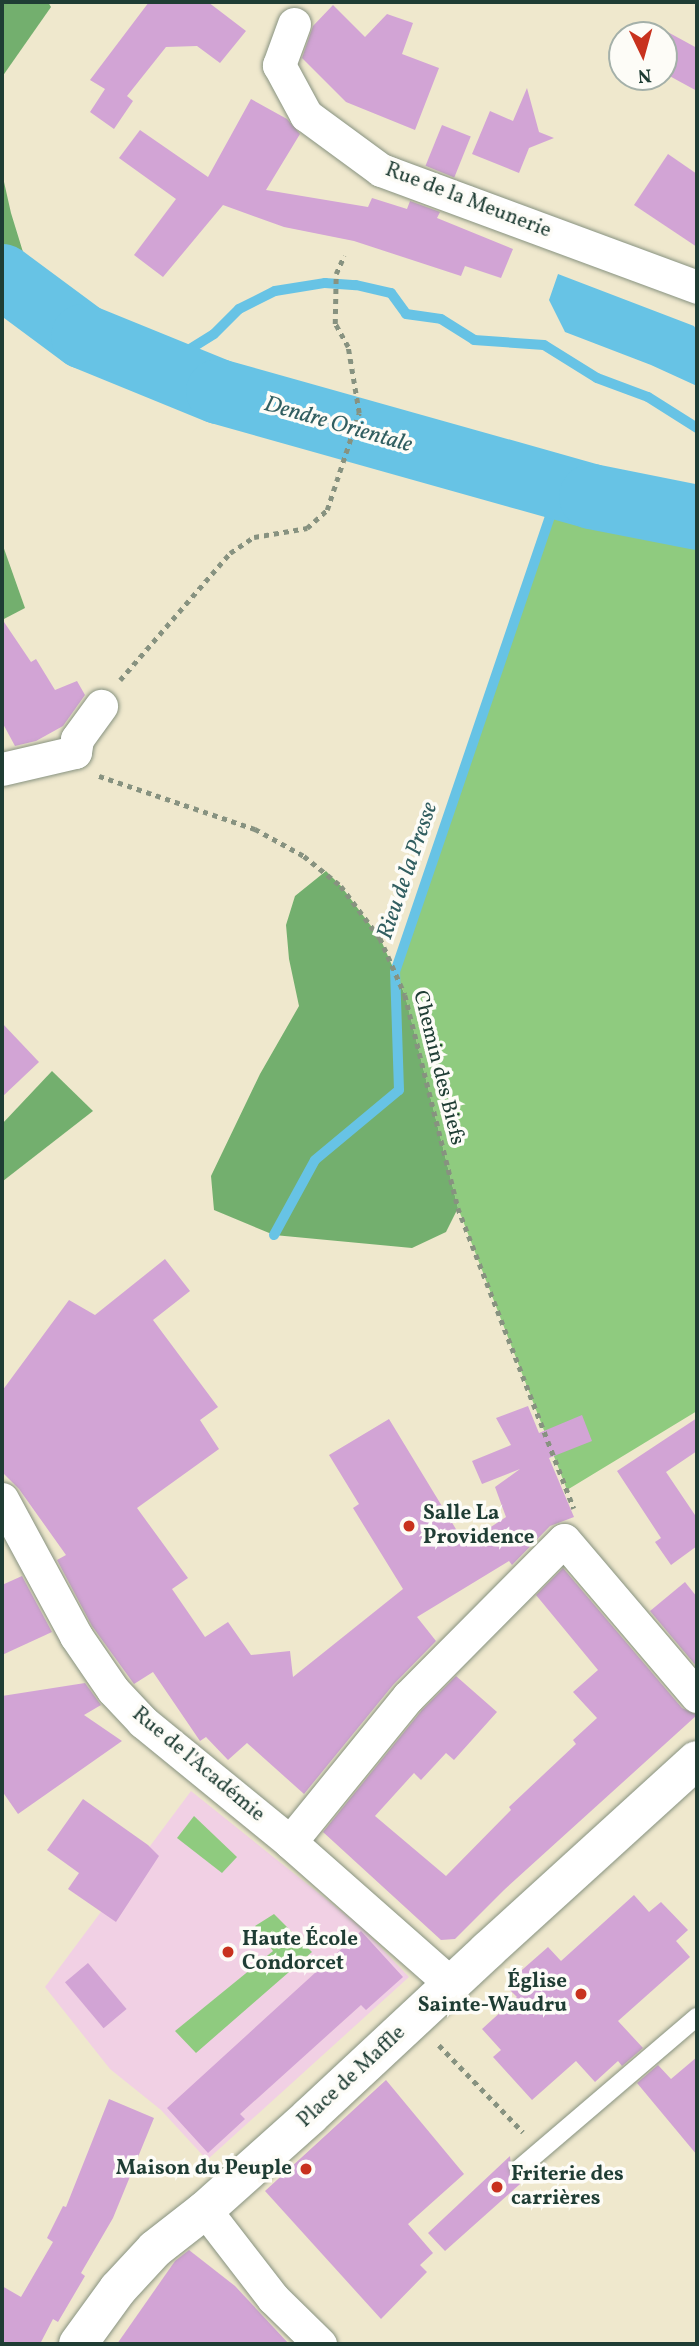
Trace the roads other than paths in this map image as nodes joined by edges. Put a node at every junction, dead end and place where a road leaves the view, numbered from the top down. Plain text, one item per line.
1 (294, 24) dead end
2 (697, 287) edge
3 (101, 706) road end
4 (2, 769) edge
5 (2, 1499) edge
6 (697, 1696) edge
7 (693, 1774) edge
8 (290, 1842) junction
9 (451, 1984) junction
10 (697, 2017) edge
11 (520, 2168) dead end
12 (205, 2210) junction
13 (78, 2344) edge
14 (320, 2344) edge

1 - 2 street, Rue de la Meunerie
3 - 4 street
5 - 8 street, Rue de l'Académie
6 - 8 street
7 - 9 street, Place de Maffle
8 - 9 street, Rue de l'Académie
9 - 12 street, Place de Maffle
10 - 11 lane
12 - 13 street, Place de Maffle
12 - 14 street

